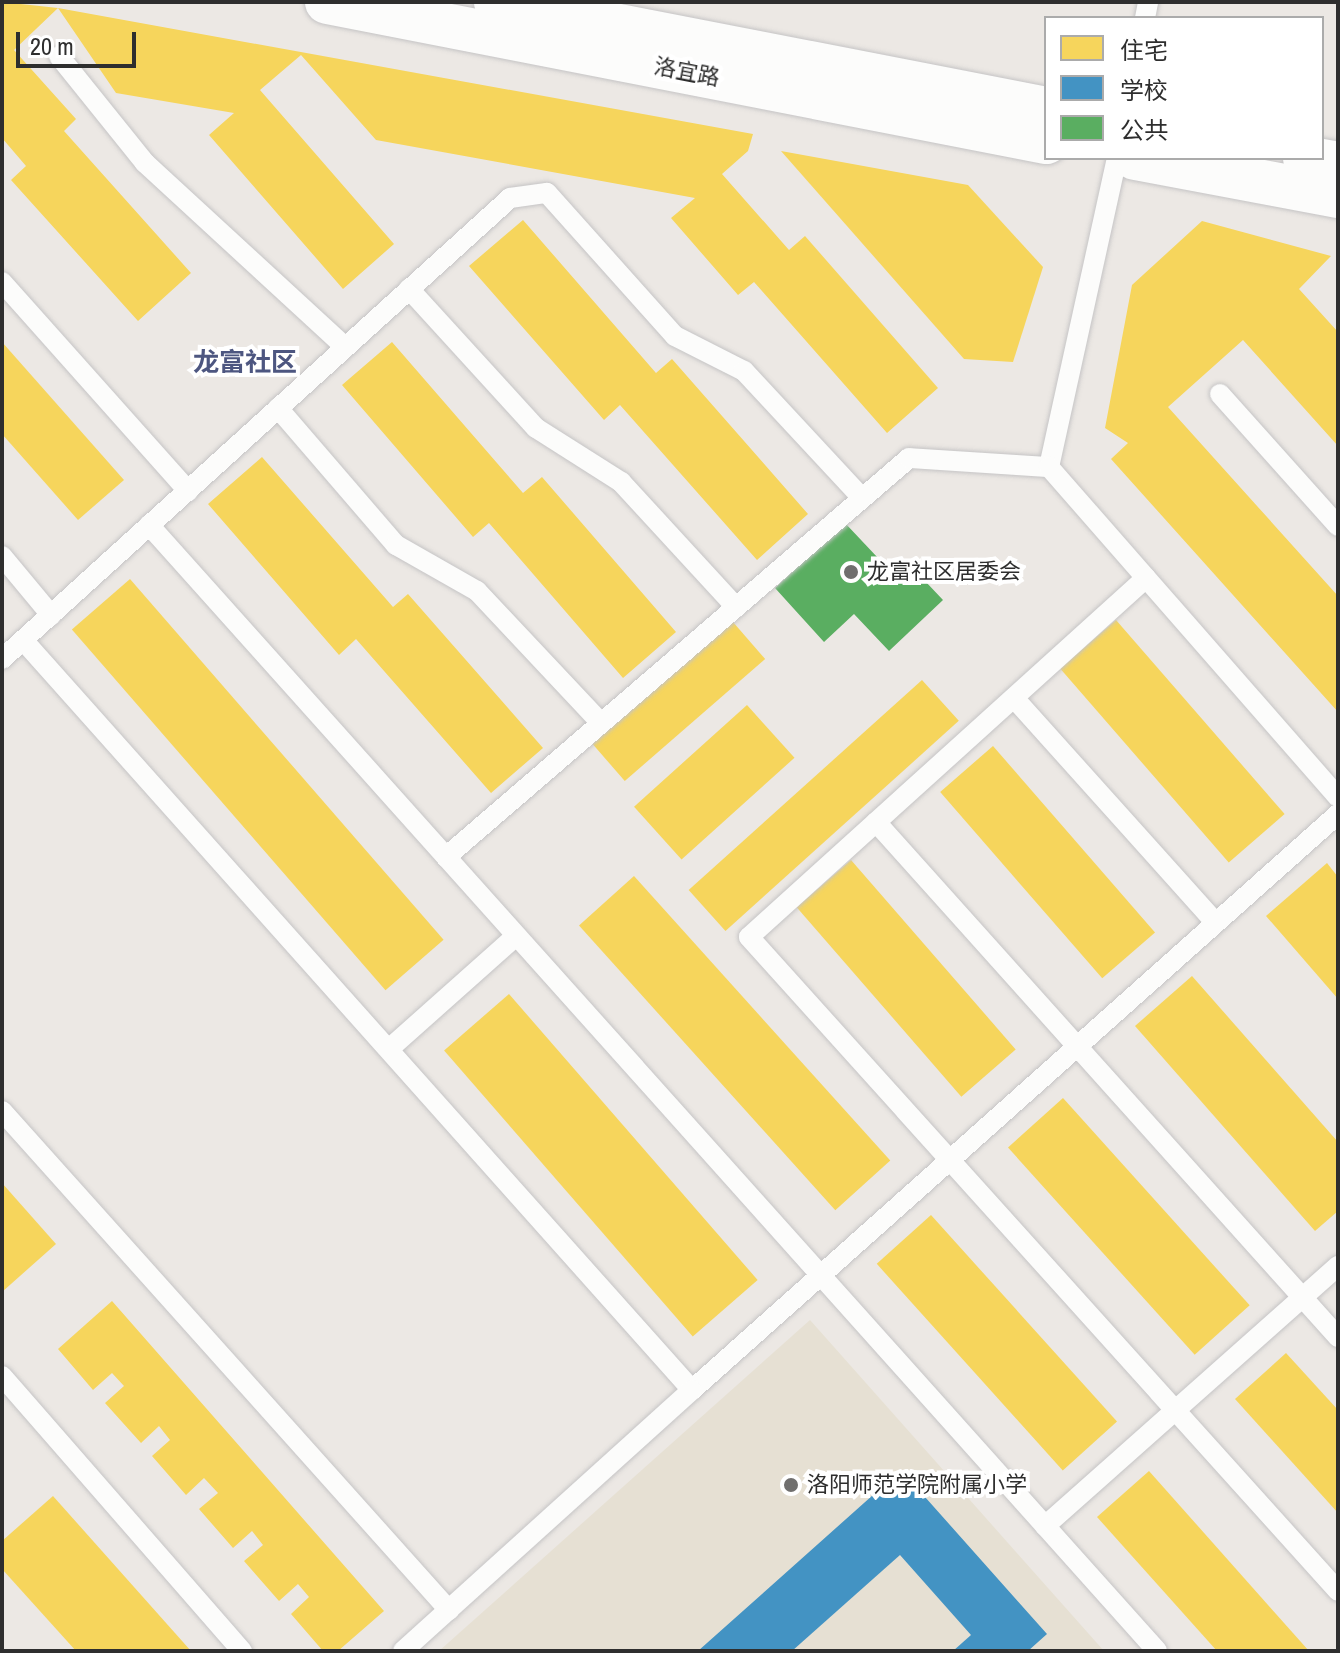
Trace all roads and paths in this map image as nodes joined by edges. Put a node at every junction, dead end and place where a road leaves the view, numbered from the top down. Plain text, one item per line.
1 (327, 2) edge
2 (496, 2) edge
3 (59, 56) dead end
4 (1044, 109) edge
5 (1044, 142) edge
6 (1117, 160) edge
7 (1146, 160) edge
8 (1316, 160) edge
9 (1338, 164) edge
10 (1338, 196) edge
11 (2, 282) edge
12 (409, 289) junction
13 (345, 347) junction
14 (1220, 394) dead end
15 (278, 408) junction
16 (1049, 467) junction
17 (188, 491) junction
18 (862, 498) junction
19 (149, 525) junction
20 (1338, 526) edge
21 (2, 556) edge
22 (1146, 578) junction
23 (736, 607) junction
24 (51, 615) junction
25 (23, 640) junction
26 (2, 659) edge
27 (1014, 698) junction
28 (601, 723) junction
29 (1338, 797) edge
30 (1338, 814) edge
31 (876, 822) junction
32 (446, 857) junction
33 (1216, 923) junction
34 (516, 936) junction
35 (1077, 1046) junction
36 (389, 1049) junction
37 (2, 1111) edge
38 (950, 1160) junction
39 (1338, 1266) edge
40 (821, 1276) junction
41 (1303, 1297) junction
42 (1338, 1337) edge
43 (2, 1376) edge
44 (692, 1390) junction
45 (1176, 1410) junction
46 (1045, 1526) junction
47 (1338, 1591) edge
48 (449, 1610) junction
49 (242, 1651) edge
50 (403, 1651) edge
51 (1157, 1651) edge

1 - 5 street, 洛宜路
2 - 4 street, 洛宜路
3 - 13 lane
6 - 16 lane
7 - 10 street
8 - 9 street
11 - 17 lane
12 - 13 lane
12 - 18 lane
12 - 23 lane
13 - 15 lane
14 - 20 lane
15 - 17 lane
15 - 28 lane
16 - 18 lane
16 - 22 lane
17 - 19 lane
18 - 23 lane
19 - 24 lane
19 - 32 lane
21 - 24 lane
22 - 27 lane
22 - 29 lane
23 - 28 lane
24 - 25 lane
25 - 26 lane
25 - 36 lane
27 - 31 lane
27 - 33 lane
28 - 32 lane
30 - 33 lane
31 - 35 lane
31 - 38 lane
32 - 34 lane
33 - 35 lane
34 - 36 lane
34 - 40 lane
35 - 38 lane
35 - 41 lane
36 - 44 lane
37 - 48 lane
38 - 40 lane
38 - 45 lane
39 - 41 lane
40 - 44 lane
40 - 46 lane
41 - 42 lane
41 - 45 lane
43 - 49 lane
44 - 48 lane
45 - 46 lane
45 - 47 lane
46 - 51 lane
48 - 50 lane

